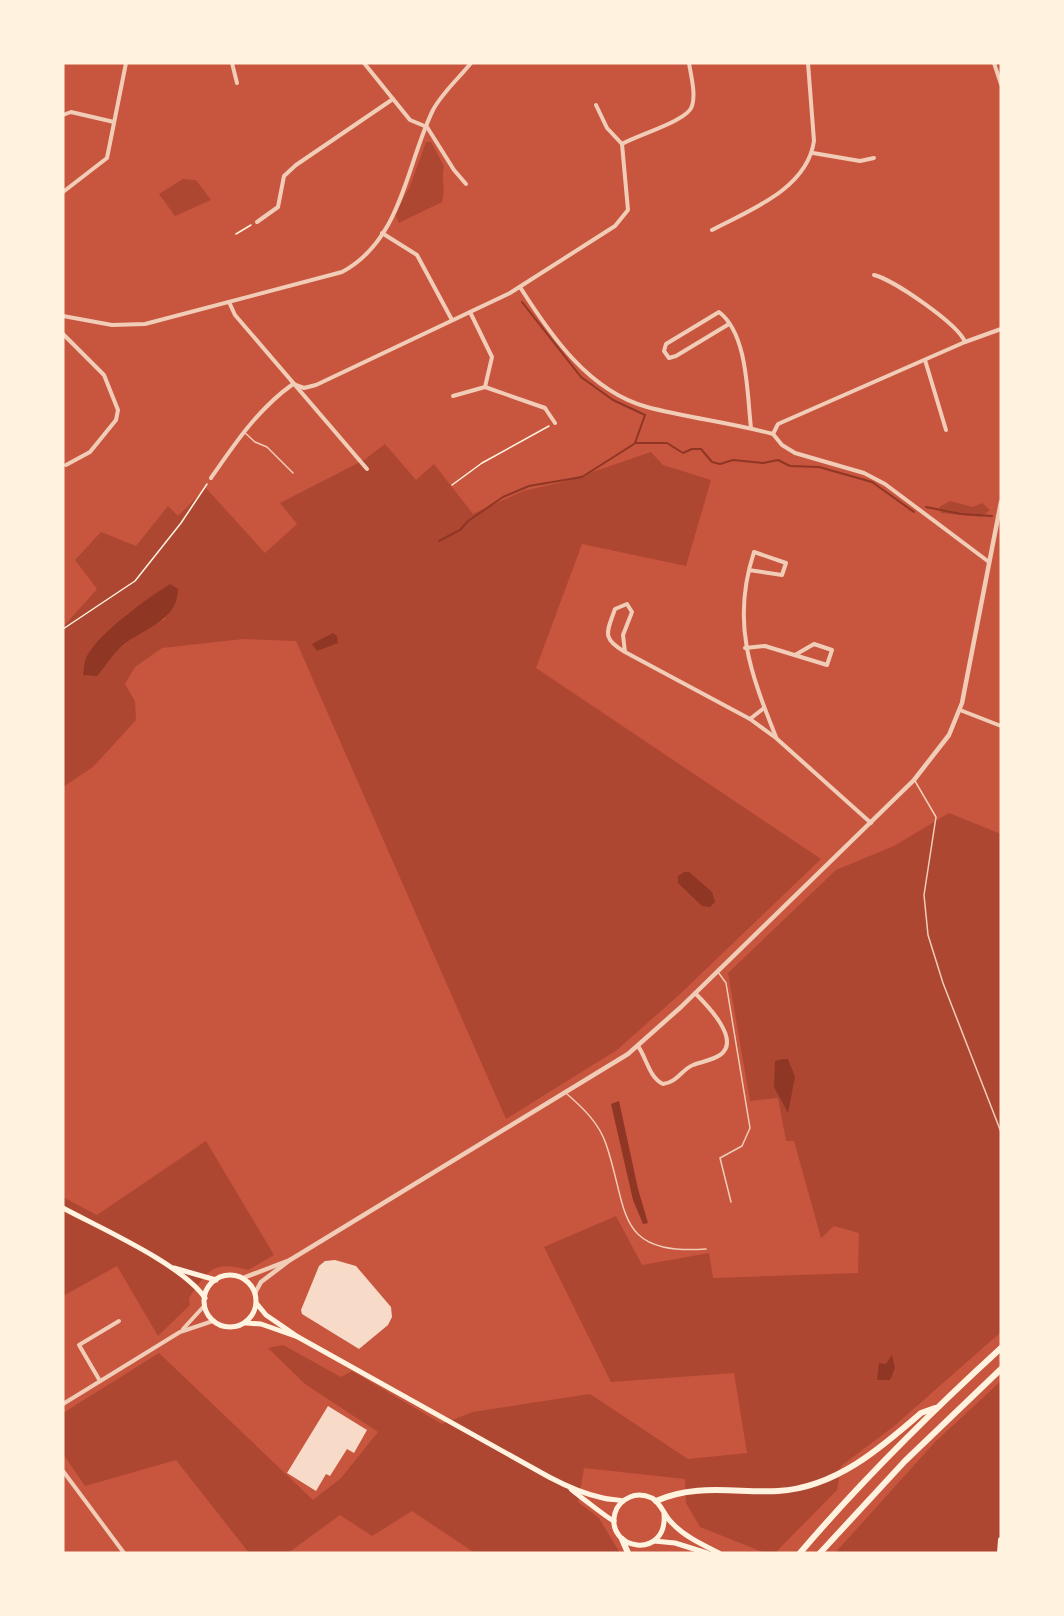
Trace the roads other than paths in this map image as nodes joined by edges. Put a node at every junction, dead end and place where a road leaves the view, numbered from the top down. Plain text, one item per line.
1 (126, 63) edge
2 (232, 63) edge
3 (364, 63) edge
4 (471, 63) edge
5 (689, 63) edge
6 (808, 63) edge
7 (994, 63) edge
8 (237, 83) dead end
9 (1001, 84) edge
10 (393, 99) junction
11 (596, 105) dead end
12 (63, 115) edge
13 (114, 122) junction
14 (427, 127) junction
15 (622, 144) junction
16 (813, 153) junction
17 (874, 158) dead end
18 (466, 184) dead end
19 (63, 192) edge
20 (257, 222) road end
21 (712, 230) dead end
22 (382, 233) junction
23 (874, 274) dead end
24 (520, 287) junction
25 (229, 302) junction
26 (470, 312) junction
27 (64, 317) edge
28 (452, 320) junction
29 (729, 324) junction
30 (63, 325) edge
31 (1001, 329) edge
32 (63, 334) edge
33 (965, 342) junction
34 (925, 360) junction
35 (294, 384) junction
36 (485, 387) junction
37 (453, 396) dead end
38 (555, 423) road end
39 (751, 428) junction
40 (946, 430) dead end
41 (244, 431) junction
42 (773, 434) junction
43 (66, 465) dead end
44 (367, 469) dead end
45 (293, 473) dead end
46 (211, 478) road end
47 (1001, 502) edge
48 (998, 529) edge
49 (989, 562) junction
50 (748, 570) junction
51 (745, 648) junction
52 (625, 652) junction
53 (795, 655) junction
54 (764, 708) junction
55 (960, 710) junction
56 (750, 719) junction
57 (1001, 726) edge
58 (776, 738) junction
59 (915, 780) junction
60 (871, 823) junction
61 (718, 972) junction
62 (695, 993) junction
63 (638, 1046) junction
64 (566, 1094) junction
65 (1001, 1132) edge
66 (731, 1202) dead end
67 (63, 1208) edge
68 (706, 1249) dead end
69 (290, 1260) junction
70 (168, 1266) junction
71 (243, 1278) junction
72 (216, 1280) junction
73 (255, 1293) junction
74 (205, 1298) junction
75 (256, 1304) junction
76 (205, 1305) junction
77 (119, 1321) dead end
78 (213, 1321) junction
79 (246, 1323) junction
80 (180, 1332) junction
81 (298, 1337) junction
82 (1001, 1348) edge
83 (1001, 1369) edge
84 (100, 1381) junction
85 (63, 1404) edge
86 (935, 1408) junction
87 (63, 1471) edge
88 (572, 1489) junction
89 (623, 1501) junction
90 (656, 1501) junction
91 (664, 1514) junction
92 (614, 1521) junction
93 (622, 1539) junction
94 (1001, 1540) edge
95 (654, 1541) junction
96 (123, 1553) edge
97 (628, 1553) edge
98 (707, 1553) edge
99 (719, 1553) edge
100 (800, 1553) edge
101 (820, 1553) edge
102 (1000, 1553) edge

1 - 13 street
2 - 8 street
3 - 10 street
4 - 14 street
5 - 15 street
6 - 16 street
7 - 9 street
10 - 14 street
10 - 20 street
11 - 15 street
12 - 13 street
13 - 19 street
14 - 18 street
14 - 22 street
15 - 24 street
16 - 17 street
16 - 21 street
22 - 25 street
22 - 28 street
23 - 33 street
24 - 26 street
24 - 39 street
25 - 27 street
25 - 35 street
26 - 28 street
26 - 36 street
27 - 30 street
28 - 35 street
29 - 29 street
29 - 39 street
31 - 33 street
32 - 43 street
33 - 34 street
34 - 40 street
34 - 42 street
35 - 41 street
35 - 44 street
36 - 37 street
36 - 38 street
39 - 42 street
41 - 45 lane
41 - 46 street
42 - 49 street
47 - 48 street
48 - 49 street
49 - 55 street
50 - 50 street
50 - 51 street
51 - 53 street
51 - 54 street
52 - 52 street
52 - 56 street
53 - 53 street
54 - 56 street
54 - 58 street
55 - 57 street
55 - 59 street
56 - 58 street
58 - 60 street
59 - 60 street
59 - 65 lane
60 - 61 street
61 - 62 street
61 - 66 lane
62 - 63 street
62 - 63 street
63 - 64 street
64 - 68 lane
64 - 69 street
67 - 70 main road
69 - 71 street
69 - 73 street
70 - 72 main road
70 - 74 main road
71 - 72 main road
71 - 73 main road
72 - 74 main road
73 - 75 main road
74 - 76 main road
75 - 79 main road
75 - 81 main road
76 - 78 main road
76 - 80 street
77 - 84 street
78 - 79 main road
78 - 80 street
79 - 81 main road
80 - 84 street
81 - 88 main road
82 - 86 highway
83 - 101 highway
84 - 85 street
86 - 90 highway
86 - 100 highway
87 - 96 street
88 - 89 main road
88 - 92 main road
89 - 90 main road
89 - 92 main road
90 - 91 main road
91 - 95 main road
91 - 99 main road
92 - 93 main road
93 - 95 main road
93 - 97 highway
94 - 102 highway
95 - 98 main road

